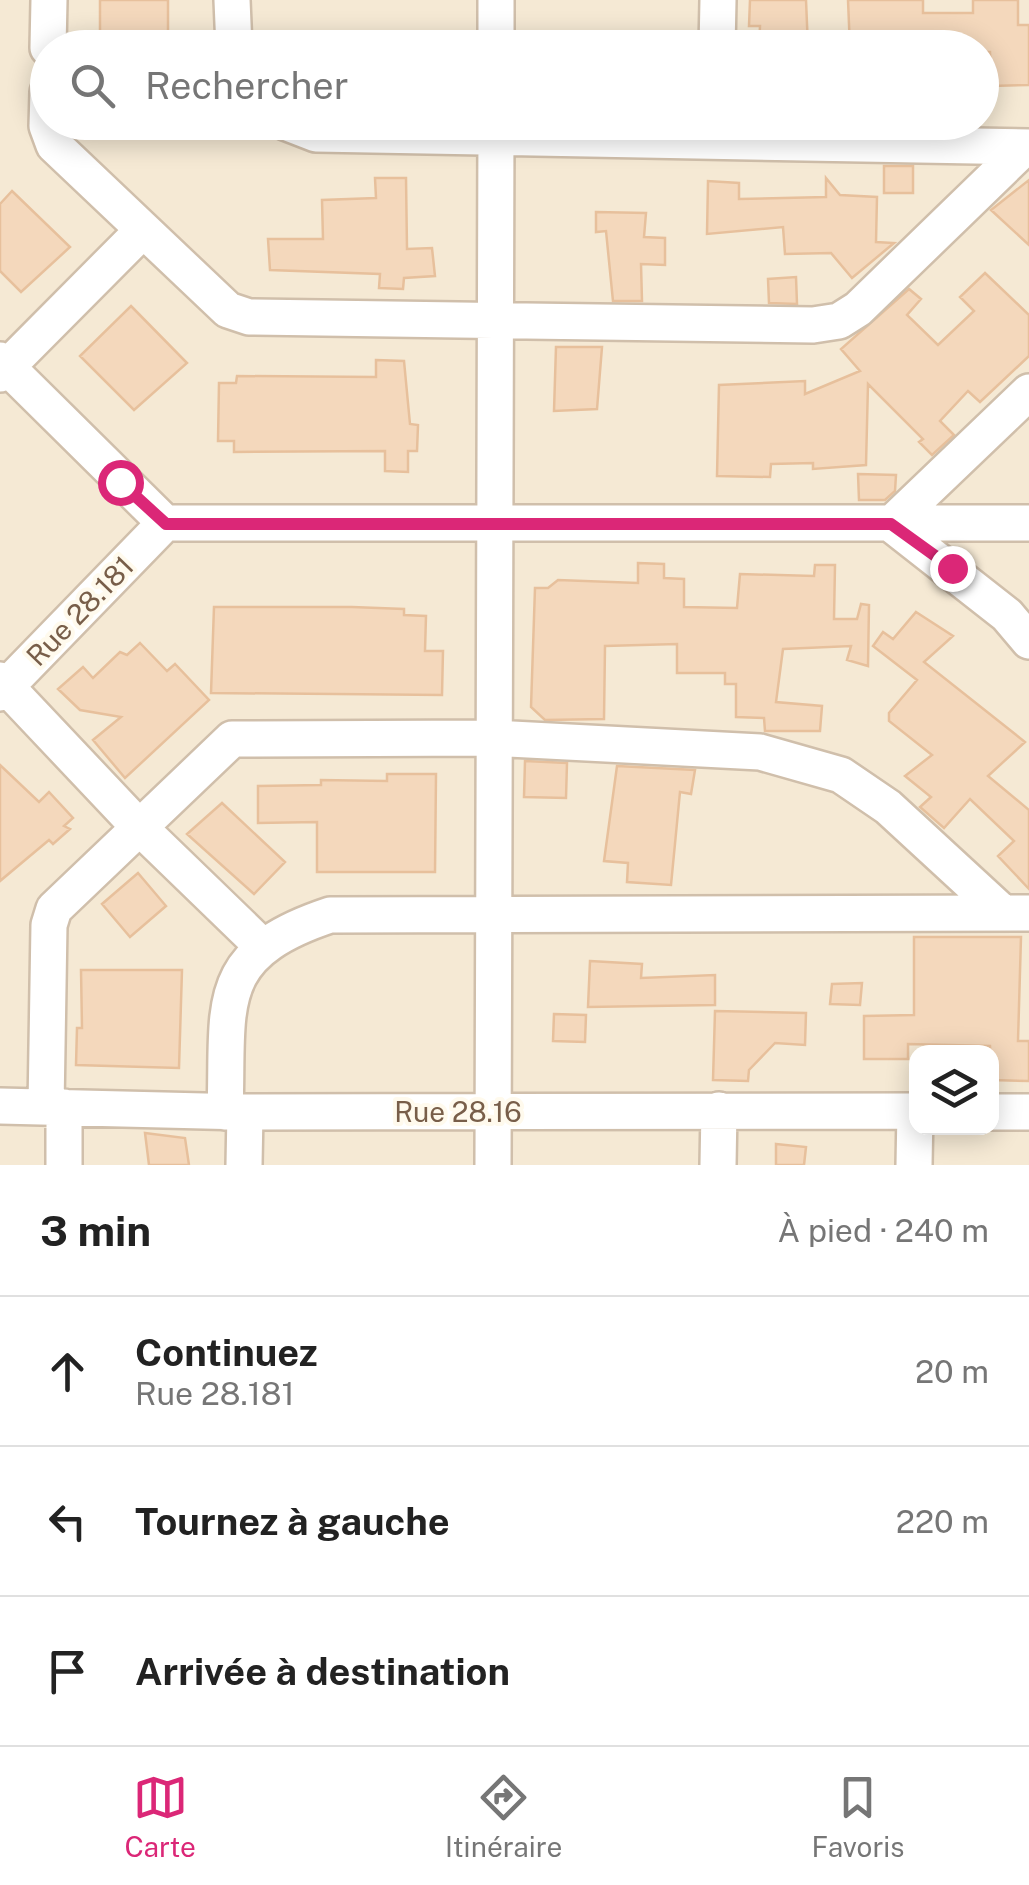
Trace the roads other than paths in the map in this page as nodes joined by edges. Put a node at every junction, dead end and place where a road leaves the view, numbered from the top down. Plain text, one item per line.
1 (49, 0) edge
2 (232, 0) edge
3 (496, 0) edge
4 (718, 0) edge
5 (48, 30) edge
6 (233, 30) edge
7 (496, 30) edge
8 (717, 30) edge
9 (52, 140) edge
10 (496, 140) edge
11 (882, 140) edge
12 (1027, 147) edge
13 (142, 231) junction
14 (496, 318) junction
15 (2, 367) edge
16 (1029, 392) edge
17 (496, 523) junction
18 (1029, 523) edge
19 (166, 524) junction
20 (891, 524) junction
21 (1029, 641) edge
22 (2, 686) edge
23 (492, 738) junction
24 (137, 825) junction
25 (1016, 913) edge
26 (492, 915) junction
27 (264, 948) junction
28 (0, 1106) edge
29 (55, 1107) junction
30 (718, 1110) junction
31 (909, 1111) edge
32 (235, 1112) junction
33 (492, 1112) junction
34 (999, 1112) edge
35 (1029, 1112) edge
36 (915, 1135) edge
37 (64, 1165) edge
38 (244, 1165) edge
39 (493, 1165) edge
40 (718, 1165) edge
41 (914, 1165) edge

1 - 5 street
2 - 6 street
3 - 7 street
4 - 8 street
9 - 13 street
10 - 14 street
11 - 12 street
12 - 14 street
13 - 14 street
13 - 15 street
14 - 17 street
15 - 19 street
16 - 20 street
17 - 19 street
17 - 20 street
17 - 23 street
18 - 20 street
19 - 22 street, Rue 28.181
20 - 21 street
22 - 24 street
23 - 24 street
23 - 25 street
23 - 26 street
24 - 27 street
24 - 29 street
25 - 26 street
26 - 27 street
26 - 33 street
27 - 32 street
28 - 29 street, Rue 28.16
29 - 32 street, Rue 28.16
29 - 37 street
30 - 31 street, Rue 28.16
30 - 33 street, Rue 28.16
30 - 40 street
32 - 33 street, Rue 28.16
32 - 38 street
33 - 39 street
34 - 35 street
36 - 41 street

